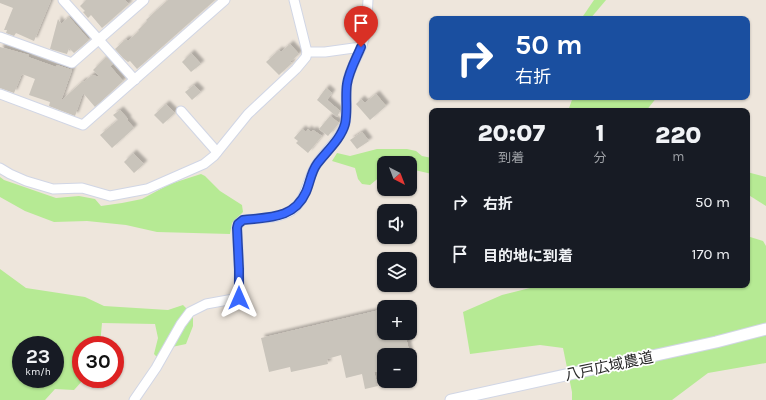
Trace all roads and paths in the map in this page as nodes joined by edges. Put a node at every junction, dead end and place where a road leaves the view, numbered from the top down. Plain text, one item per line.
1 (63, 0) edge
2 (225, 0) edge
3 (294, 0) edge
4 (368, 0) edge
5 (139, 2) edge
6 (0, 37) edge
7 (99, 40) junction
8 (361, 47) junction
9 (307, 52) junction
10 (135, 80) junction
11 (0, 94) edge
12 (181, 111) dead end
13 (217, 152) junction
14 (0, 168) edge
15 (766, 329) edge
16 (134, 400) edge
17 (452, 400) edge

1 - 7 street
2 - 10 street
3 - 9 street
4 - 8 street
5 - 7 street
6 - 7 street
7 - 10 street
8 - 9 street
8 - 16 street
9 - 13 street
10 - 11 street
12 - 13 street
13 - 14 street
15 - 17 street, 八戸広域農道

